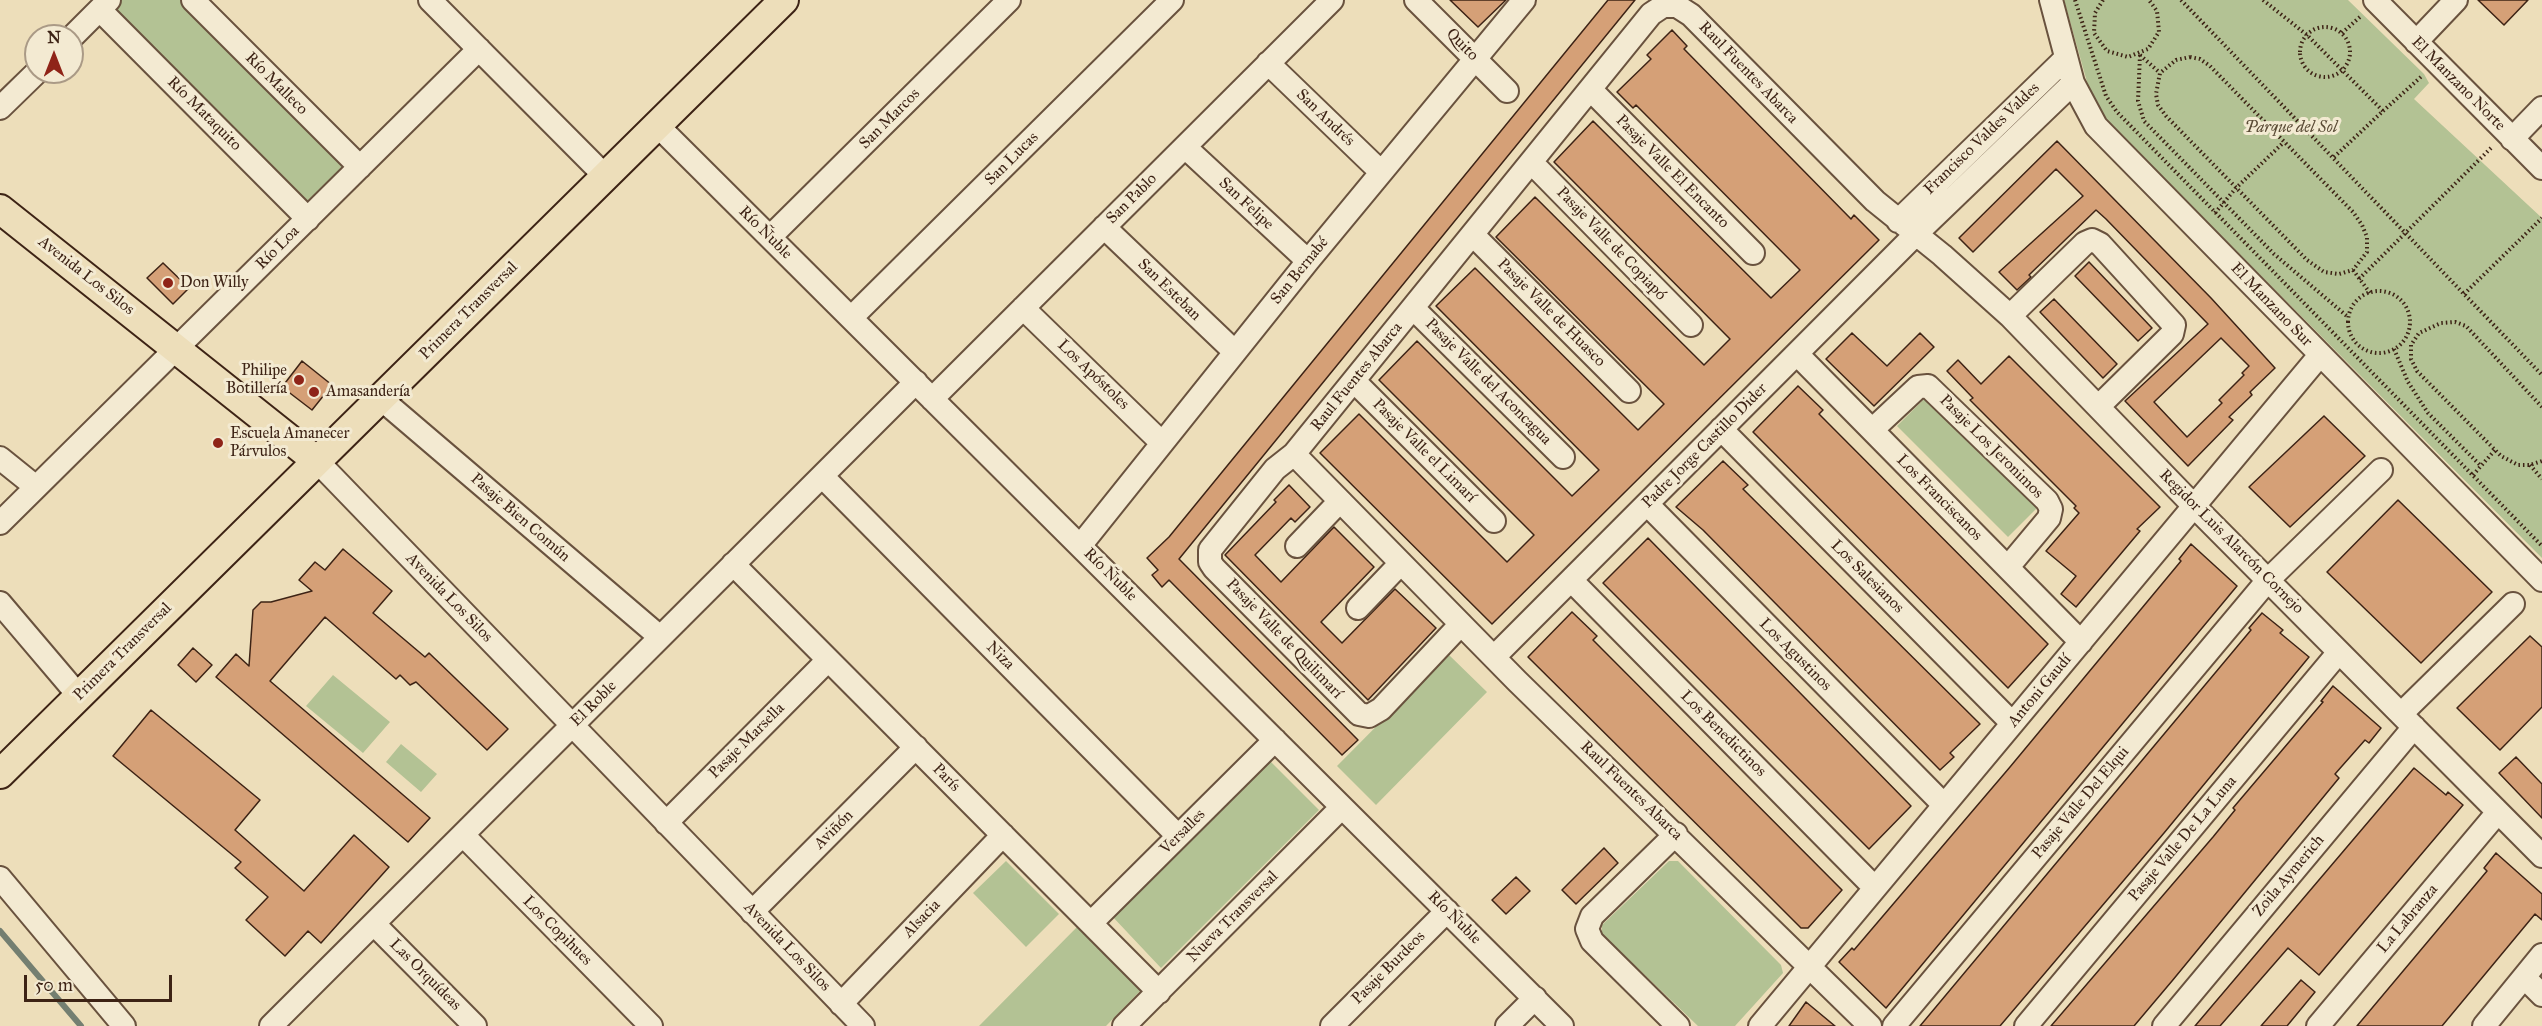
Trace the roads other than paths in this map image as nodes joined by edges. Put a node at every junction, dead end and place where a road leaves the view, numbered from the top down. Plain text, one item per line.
1 (193, 0) edge
2 (430, 0) edge
3 (784, 0) edge
4 (1009, 0) edge
5 (1172, 0) edge
6 (1332, 0) edge
7 (1416, 0) edge
8 (1524, 0) edge
9 (2051, 0) edge
10 (2375, 0) edge
11 (2456, 0) edge
12 (105, 5) edge
13 (84, 25) edge
14 (2416, 42) junction
15 (479, 49) junction
16 (2066, 58) junction
17 (1475, 59) junction
18 (1268, 63) junction
19 (2073, 83) junction
20 (25, 84) edge
21 (1591, 90) junction
22 (1507, 91) dead end
23 (0, 108) edge
24 (2542, 108) edge
25 (657, 125) junction
26 (2504, 142) junction
27 (1185, 147) junction
28 (1532, 163) junction
29 (360, 167) junction
30 (2542, 168) edge
31 (1381, 172) junction
32 (605, 176) junction
33 (0, 209) edge
34 (308, 219) junction
35 (1104, 227) junction
36 (1907, 228) junction
37 (1473, 235) junction
38 (770, 237) junction
39 (1753, 253) dead end
40 (1308, 261) junction
41 (1023, 308) junction
42 (1413, 308) junction
43 (2010, 316) junction
44 (851, 318) junction
45 (1691, 325) dead end
46 (177, 348) junction
47 (1235, 352) junction
48 (1797, 354) junction
49 (2320, 355) junction
50 (1354, 381) junction
51 (916, 382) junction
52 (1629, 391) dead end
53 (381, 398) junction
54 (932, 399) junction
55 (2099, 406) junction
56 (1721, 429) junction
57 (1872, 430) junction
58 (1162, 443) junction
59 (1294, 454) junction
60 (1563, 457) dead end
61 (0, 458) edge
62 (317, 461) junction
63 (2381, 470) dead end
64 (822, 476) junction
65 (36, 487) junction
66 (1340, 501) junction
67 (1647, 504) junction
68 (2194, 506) junction
69 (1494, 521) dead end
70 (0, 523) edge
71 (1080, 546) junction
72 (1297, 546) dead end
73 (1401, 563) junction
74 (733, 564) junction
75 (2008, 567) junction
76 (1571, 580) junction
77 (2268, 580) junction
78 (2542, 580) edge
79 (0, 603) edge
80 (2513, 604) dead end
81 (1358, 608) dead end
82 (1461, 624) junction
83 (660, 637) junction
84 (2081, 642) junction
85 (2339, 652) junction
86 (1494, 657) junction
87 (828, 660) junction
88 (79, 696) junction
89 (2407, 720) junction
90 (2013, 723) junction
91 (572, 726) junction
92 (1275, 740) junction
93 (916, 747) junction
94 (0, 774) edge
95 (1944, 805) junction
96 (1342, 807) junction
97 (2498, 812) junction
98 (666, 823) junction
99 (1676, 834) junction
100 (463, 835) junction
101 (1003, 835) junction
102 (1178, 836) junction
103 (2542, 856) edge
104 (0, 878) edge
105 (1875, 888) junction
106 (1447, 911) junction
107 (752, 912) junction
108 (1091, 923) junction
109 (374, 924) junction
110 (2542, 956) edge
111 (1810, 965) junction
112 (2524, 977) junction
113 (1159, 992) junction
114 (2542, 995) edge
115 (1534, 998) junction
116 (841, 1004) junction
117 (286, 1021) edge
118 (123, 1026) edge
119 (476, 1026) edge
120 (651, 1026) edge
121 (862, 1026) edge
122 (1124, 1026) edge
123 (1332, 1026) edge
124 (1507, 1026) edge
125 (1562, 1026) edge
126 (1678, 1026) edge
127 (1760, 1026) edge
128 (1870, 1026) edge
129 (1894, 1026) edge
130 (2026, 1026) edge
131 (2164, 1026) edge
132 (2318, 1026) edge
133 (2484, 1026) edge

1 - 29 street, Río Malleco
2 - 15 street
3 - 25 main road, Primera Transversal
4 - 38 street, San Marcos
5 - 44 street, San Lucas
6 - 18 street, San Pablo
7 - 17 street, Quito
8 - 17 street, San Bernabé
9 - 16 street, El Manzano Sur
10 - 14 street, El Manzano Norte
11 - 14 street
12 - 13 street
12 - 34 street, Río Mataquito
14 - 26 street, El Manzano Norte
15 - 29 street, Río Loa
15 - 32 street
16 - 19 street, El Manzano Sur
16 - 36 street, Francisco Valdes Valdes
17 - 22 street, Quito
17 - 31 street, San Bernabé
18 - 27 street, San Pablo
18 - 31 street, San Andrés
19 - 36 street, Francisco Valdes Valdes
19 - 49 street, El Manzano Sur
20 - 23 street
21 - 28 street, Raul Fuentes Abarca
21 - 36 street, Raul Fuentes Abarca
21 - 39 street, Pasaje Valle El Encanto
24 - 26 street
25 - 32 main road, Primera Transversal
25 - 38 street, Río Ñuble
26 - 30 street, El Manzano Norte
27 - 35 street, San Pablo
27 - 40 street, San Felipe
28 - 37 street, Raul Fuentes Abarca
28 - 45 street, Pasaje Valle de Copiapó
29 - 34 street, Río Loa
31 - 40 street, San Bernabé
32 - 53 main road, Primera Transversal
33 - 46 main road, Avenida Los Silos
34 - 46 street, Río Loa
35 - 41 street, San Pablo
35 - 47 street, San Esteban
36 - 43 street, Regidor Luis Alarcón Cornejo
36 - 48 street, Padre Jorge Castillo Dider
37 - 42 street, Raul Fuentes Abarca
37 - 52 street, Pasaje Valle de Huasco
38 - 44 street, Río Ñuble
40 - 47 street, San Bernabé
41 - 54 street, San Pablo
41 - 58 street, Los Apóstoles
42 - 50 street, Raul Fuentes Abarca
42 - 60 street, Pasaje Valle del Aconcagua
43 - 55 street, Regidor Luis Alarcón Cornejo
43 - 55 street
44 - 51 street, Río Ñuble
46 - 62 main road, Avenida Los Silos
46 - 65 street, Río Loa
47 - 58 street, San Bernabé
48 - 56 street, Padre Jorge Castillo Dider
48 - 57 street, Los Franciscanos
49 - 68 street, Antoni Gaudí
49 - 78 street, El Manzano Sur
50 - 59 street, Raul Fuentes Abarca
50 - 69 street, Pasaje Valle el Limarí
51 - 54 street, Río Ñuble
51 - 64 street, El Roble
53 - 62 main road, Primera Transversal
53 - 83 street, Pasaje Bien Común
54 - 71 street, Río Ñuble
55 - 68 street, Regidor Luis Alarcón Cornejo
56 - 67 street, Padre Jorge Castillo Dider
56 - 90 street, Los Salesianos
57 - 75 street, Los Franciscanos
57 - 75 street, Pasaje Los Jeronimos
58 - 71 street, San Bernabé
59 - 66 street, Raul Fuentes Abarca
59 - 82 street, Pasaje Valle de Quilimarí
61 - 65 street
62 - 88 main road, Primera Transversal
62 - 91 street, Avenida Los Silos
63 - 77 street, Pasaje Valle Del Elqui
64 - 74 street, El Roble
64 - 102 street, Niza
65 - 70 street, Río Loa
66 - 72 street
66 - 73 street, Raul Fuentes Abarca
67 - 76 street, Padre Jorge Castillo Dider
67 - 95 street, Los Agustinos
68 - 77 street, Regidor Luis Alarcón Cornejo
68 - 84 street, Antoni Gaudí
71 - 92 street, Río Ñuble
73 - 81 street
73 - 82 street, Raul Fuentes Abarca
74 - 83 street, El Roble
74 - 87 street, París
75 - 84 street, Los Franciscanos
76 - 86 street, Padre Jorge Castillo Dider
76 - 105 street, Los Benedictinos
77 - 85 street, Regidor Luis Alarcón Cornejo
77 - 129 street, Pasaje Valle Del Elqui
79 - 88 street
80 - 89 street, Zoila Aymerich
82 - 86 street, Raul Fuentes Abarca
83 - 91 street, El Roble
84 - 90 street, Antoni Gaudí
85 - 89 street, Regidor Luis Alarcón Cornejo
85 - 130 street, Pasaje Valle De La Luna
86 - 99 street, Raul Fuentes Abarca
87 - 93 street, París
87 - 98 street, Pasaje Marsella
88 - 94 main road, Primera Transversal
89 - 97 street, Regidor Luis Alarcón Cornejo
89 - 131 street, Zoila Aymerich
90 - 95 street, Antoni Gaudí
91 - 98 street, Avenida Los Silos
91 - 100 street, El Roble
92 - 96 street, Río Ñuble
92 - 102 street, Versalles
93 - 101 street, París
93 - 107 street, Aviñón
95 - 105 street, Antoni Gaudí
96 - 106 street, Río Ñuble
96 - 113 street, Nueva Transversal
97 - 103 street, Regidor Luis Alarcón Cornejo
97 - 132 street, La Labranza
98 - 107 street, Avenida Los Silos
99 - 111 street, Raul Fuentes Abarca
99 - 126 street
100 - 109 street, El Roble
100 - 120 street, Los Copihues
101 - 108 street, París
101 - 116 street, Alsacia
102 - 108 street, Versalles
104 - 118 street
105 - 111 street, Antoni Gaudí
106 - 115 street, Río Ñuble
106 - 123 street, Pasaje Burdeos
107 - 116 street, Avenida Los Silos
108 - 113 street, París
109 - 117 street, El Roble
109 - 119 street, Las Orquídeas
110 - 112 street
111 - 127 street, Antoni Gaudí
111 - 128 street, Raul Fuentes Abarca
112 - 114 street
112 - 133 street
113 - 122 street, Nueva Transversal
115 - 124 street
115 - 125 street, Río Ñuble
116 - 121 street, Avenida Los Silos

